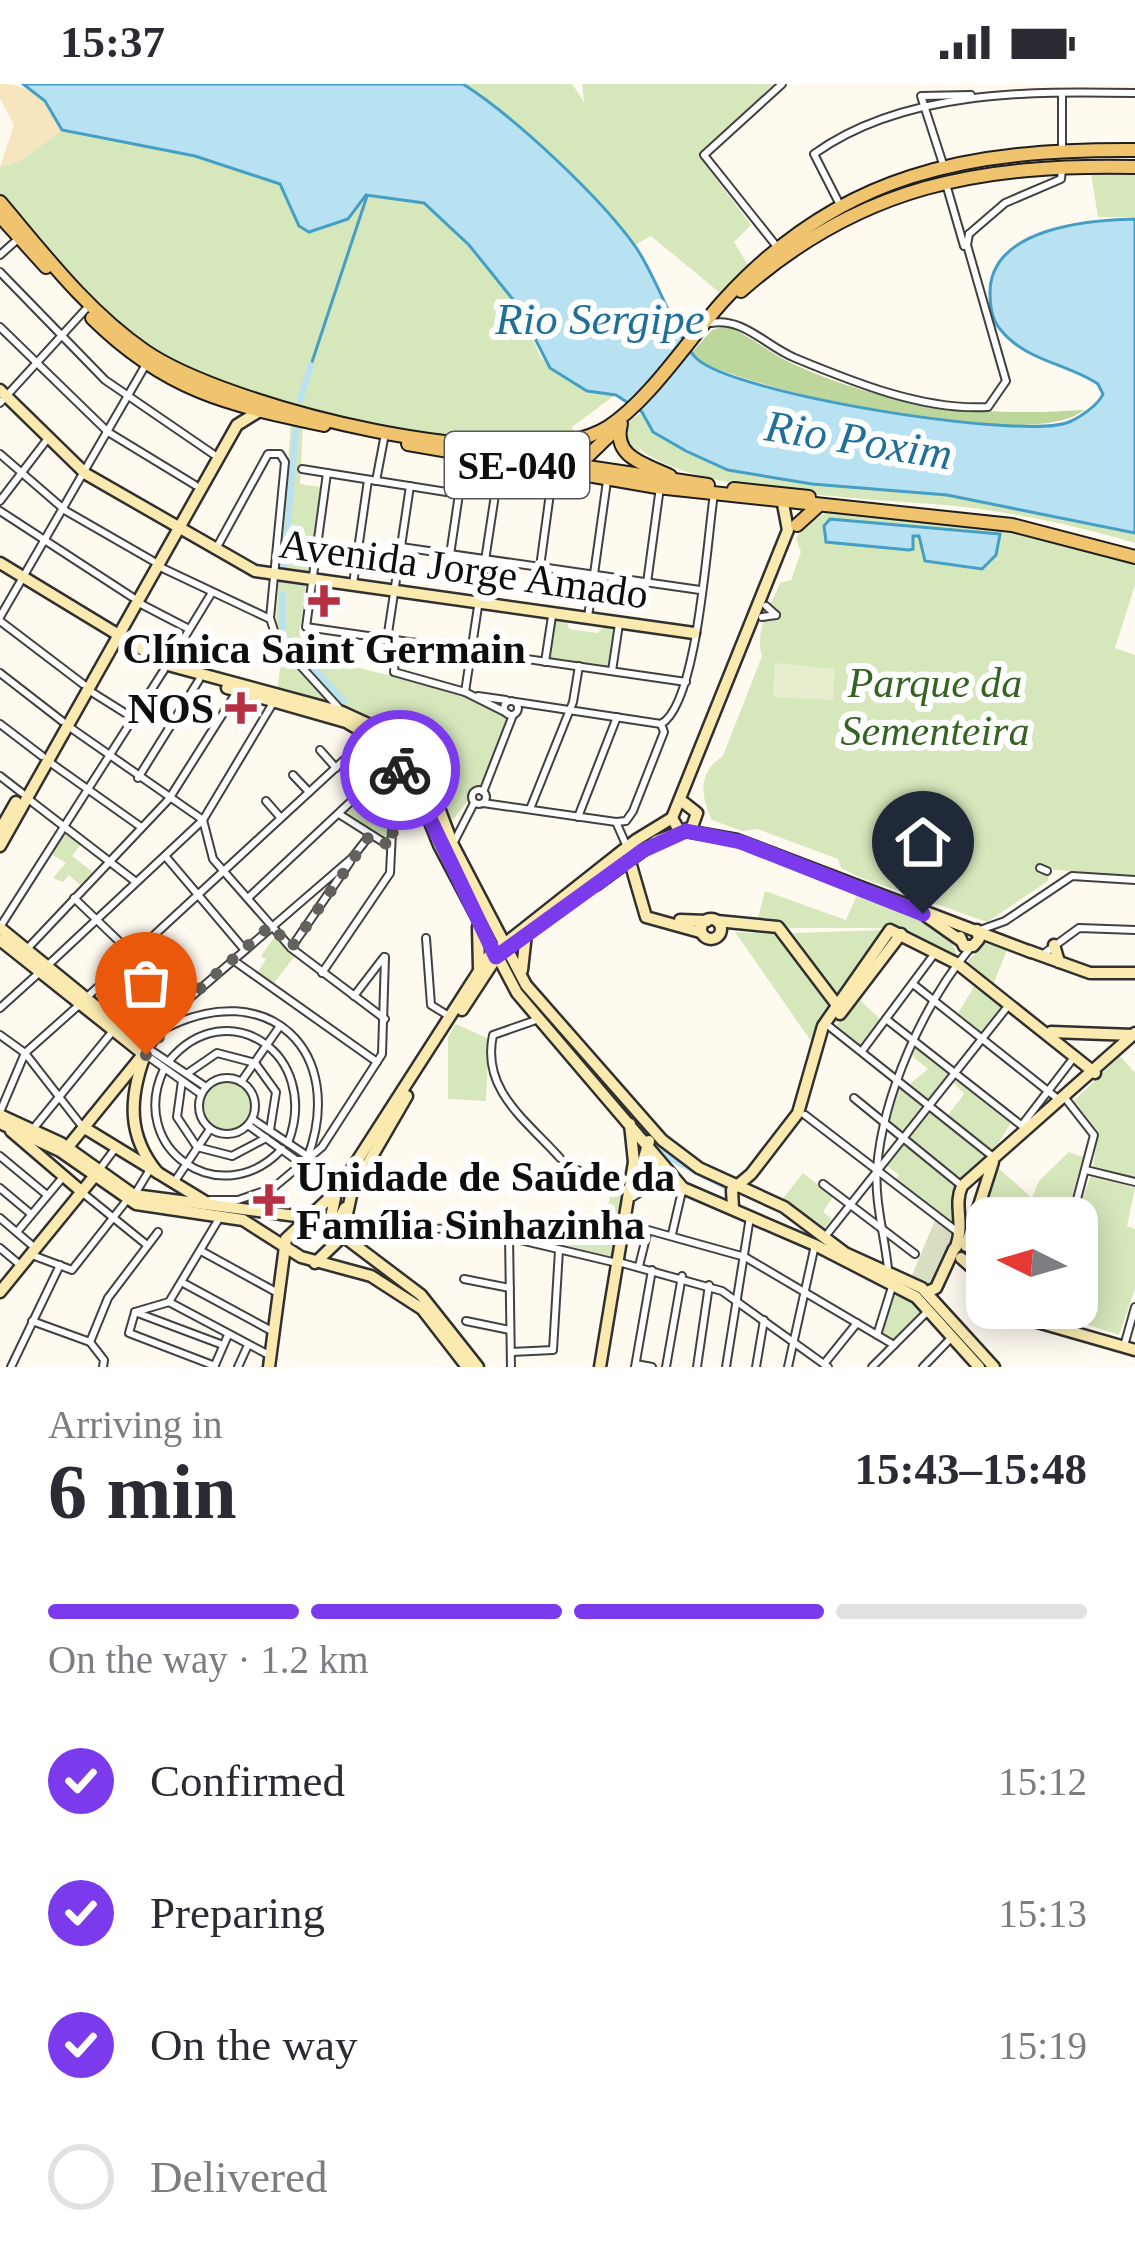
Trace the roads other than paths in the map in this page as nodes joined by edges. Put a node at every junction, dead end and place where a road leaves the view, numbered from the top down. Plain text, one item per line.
1 (782, 84) edge
2 (1062, 93) junction
3 (1135, 94) edge
4 (977, 97) junction
5 (927, 108) junction
6 (1062, 150) junction
7 (1135, 150) edge
8 (1002, 154) junction
9 (944, 164) junction
10 (1135, 166) edge
11 (1062, 173) junction
12 (945, 181) junction
13 (0, 202) edge
14 (840, 205) junction
15 (0, 216) edge
16 (965, 233) junction
17 (19, 238) junction
18 (778, 248) junction
19 (0, 255) edge
20 (0, 272) edge
21 (85, 310) junction
22 (711, 323) junction
23 (0, 327) edge
24 (58, 335) junction
25 (697, 335) junction
26 (144, 360) junction
27 (32, 362) junction
28 (126, 396) junction
29 (6, 399) edge
30 (234, 406) junction
31 (258, 412) junction
32 (311, 414) junction
33 (231, 421) joint
34 (617, 425) junction
35 (108, 432) junction
36 (50, 436) junction
37 (384, 439) junction
38 (458, 444) junction
39 (213, 454) junction
40 (4, 456) edge
41 (498, 458) junction
42 (551, 468) junction
43 (302, 470) dead end
44 (19, 472) junction
45 (86, 472) junction
46 (622, 472) junction
47 (327, 473) junction
48 (372, 480) junction
49 (607, 480) junction
50 (682, 481) junction
51 (636, 484) junction
52 (195, 485) junction
53 (410, 486) junction
54 (660, 488) junction
55 (714, 494) junction
56 (0, 501) edge
57 (790, 501) junction
58 (818, 506) junction
59 (0, 511) edge
60 (66, 511) junction
61 (176, 525) junction
62 (797, 525) junction
63 (46, 544) junction
64 (401, 548) junction
65 (215, 550) junction
66 (1135, 554) edge
67 (450, 555) junction
68 (485, 559) junction
69 (780, 561) junction
70 (155, 563) junction
71 (0, 566) edge
72 (540, 568) junction
73 (274, 575) junction
74 (594, 575) junction
75 (310, 580) junction
76 (23, 581) junction
77 (647, 583) junction
78 (352, 587) junction
79 (700, 590) junction
80 (394, 593) junction
81 (211, 594) junction
82 (135, 599) junction
83 (477, 605) junction
84 (552, 616) junction
85 (270, 618) junction
86 (0, 619) edge
87 (587, 620) junction
88 (619, 624) junction
89 (189, 629) junction
90 (694, 638) junction
91 (113, 639) junction
92 (392, 641) junction
93 (470, 652) junction
94 (545, 662) junction
95 (579, 666) junction
96 (166, 667) junction
97 (612, 671) junction
98 (0, 673) edge
99 (199, 680) junction
100 (686, 682) junction
101 (86, 687) junction
102 (238, 691) junction
103 (469, 694) junction
104 (275, 698) junction
105 (513, 702) junction
106 (570, 710) junction
107 (342, 712) junction
108 (510, 714) junction
109 (617, 717) junction
110 (133, 718) junction
111 (0, 724) edge
112 (65, 724) junction
113 (661, 724) junction
114 (370, 736) junction
115 (320, 750) dead end
116 (109, 757) junction
117 (45, 759) junction
118 (398, 764) junction
119 (336, 768) junction
120 (292, 775) dead end
121 (0, 776) edge
122 (138, 778) junction
123 (87, 792) junction
124 (309, 792) junction
125 (24, 796) junction
126 (169, 799) junction
127 (266, 801) dead end
128 (682, 802) junction
129 (479, 803) junction
130 (530, 809) junction
131 (696, 809) junction
132 (633, 811) junction
133 (339, 814) junction
134 (578, 817) junction
135 (281, 818) junction
136 (672, 818) junction
137 (202, 820) junction
138 (462, 822) junction
139 (616, 822) junction
140 (445, 824) junction
141 (1, 827) edge
142 (141, 827) junction
143 (64, 828) junction
144 (683, 831) junction
145 (718, 834) junction
146 (370, 835) junction
147 (647, 835) junction
148 (454, 844) junction
149 (0, 846) edge
150 (392, 847) junction
151 (166, 857) junction
152 (352, 858) junction
153 (108, 860) junction
154 (628, 862) junction
155 (455, 863) junction
156 (224, 872) junction
157 (330, 877) junction
158 (1135, 880) edge
159 (136, 882) junction
160 (336, 885) junction
161 (198, 896) junction
162 (74, 898) junction
163 (248, 898) junction
164 (908, 905) junction
165 (477, 918) junction
166 (492, 920) junction
167 (1005, 921) junction
168 (96, 922) junction
169 (271, 925) junction
170 (0, 928) edge
171 (975, 929) junction
172 (1135, 930) edge
173 (524, 932) junction
174 (426, 938) dead end
175 (1000, 938) junction
176 (0, 940) edge
177 (388, 945) dead end
178 (1054, 945) junction
179 (243, 948) junction
180 (291, 948) junction
181 (965, 949) junction
182 (500, 950) junction
183 (935, 953) junction
184 (1036, 954) junction
185 (29, 955) junction
186 (132, 957) junction
187 (382, 958) junction
188 (232, 959) junction
189 (1059, 962) junction
190 (43, 969) junction
191 (478, 971) junction
192 (322, 973) junction
193 (112, 977) junction
194 (1135, 977) edge
195 (913, 984) junction
196 (478, 985) junction
197 (512, 985) junction
198 (526, 985) junction
199 (0, 989) edge
200 (354, 996) junction
201 (11, 998) junction
202 (78, 998) junction
203 (937, 1001) junction
204 (183, 1004) junction
205 (527, 1004) junction
206 (1010, 1004) junction
207 (0, 1008) edge
208 (838, 1009) junction
209 (449, 1016) junction
210 (386, 1019) junction
211 (539, 1019) junction
212 (886, 1019) junction
213 (166, 1024) junction
214 (521, 1025) junction
215 (828, 1025) junction
216 (280, 1026) junction
217 (112, 1032) junction
218 (1047, 1032) junction
219 (1070, 1034) junction
220 (0, 1035) edge
221 (983, 1038) junction
222 (1131, 1038) edge
223 (917, 1040) junction
224 (267, 1046) junction
225 (862, 1051) junction
226 (146, 1052) junction
227 (1071, 1052) junction
228 (25, 1053) junction
229 (377, 1062) junction
230 (255, 1063) junction
231 (167, 1065) junction
232 (956, 1071) junction
233 (1095, 1073) junction
234 (185, 1077) junction
235 (900, 1081) junction
236 (241, 1082) junction
237 (204, 1091) junction
238 (1048, 1091) junction
239 (57, 1096) junction
240 (854, 1098) dead end
241 (1063, 1100) junction
242 (929, 1104) junction
243 (805, 1115) junction
244 (626, 1116) junction
245 (1, 1119) edge
246 (250, 1122) junction
247 (886, 1123) junction
248 (83, 1127) junction
249 (1024, 1127) junction
250 (33, 1129) junction
251 (210, 1129) junction
252 (268, 1134) junction
253 (650, 1137) junction
254 (903, 1137) junction
255 (285, 1146) junction
256 (197, 1148) junction
257 (63, 1149) junction
258 (114, 1150) junction
259 (0, 1156) edge
260 (560, 1158) dead end
261 (994, 1159) junction
262 (307, 1161) junction
263 (638, 1163) junction
264 (50, 1166) junction
265 (184, 1166) junction
266 (1086, 1169) junction
267 (149, 1171) junction
268 (877, 1171) junction
269 (96, 1173) junction
270 (63, 1177) junction
271 (631, 1178) junction
272 (600, 1181) junction
273 (966, 1182) junction
274 (1135, 1182) edge
275 (171, 1184) junction
276 (737, 1184) junction
277 (823, 1184) dead end
278 (987, 1184) junction
279 (516, 1186) dead end
280 (0, 1187) edge
281 (682, 1190) junction
282 (81, 1191) junction
283 (564, 1191) junction
284 (756, 1192) junction
285 (47, 1195) junction
286 (131, 1197) junction
287 (633, 1197) junction
288 (979, 1197) edge
289 (1078, 1197) edge
290 (200, 1200) junction
291 (345, 1200) junction
292 (849, 1204) junction
293 (784, 1207) junction
294 (733, 1208) junction
295 (966, 1212) edge
296 (219, 1213) junction
297 (31, 1214) junction
298 (748, 1214) junction
299 (304, 1217) junction
300 (0, 1218) edge
301 (114, 1219) junction
302 (774, 1225) junction
303 (966, 1225) edge
304 (382, 1231) junction
305 (16, 1232) junction
306 (158, 1232) dead end
307 (885, 1232) junction
308 (672, 1234) junction
309 (343, 1235) junction
310 (509, 1236) junction
311 (820, 1241) junction
312 (147, 1246) junction
313 (0, 1248) edge
314 (288, 1249) junction
315 (961, 1249) junction
316 (32, 1250) junction
317 (560, 1250) junction
318 (203, 1252) junction
319 (915, 1254) dead end
320 (966, 1254) edge
321 (745, 1257) junction
322 (315, 1263) junction
323 (620, 1263) junction
324 (19, 1264) junction
325 (60, 1265) junction
326 (639, 1266) junction
327 (652, 1269) junction
328 (388, 1270) junction
329 (371, 1276) junction
330 (682, 1276) junction
331 (464, 1279) dead end
332 (890, 1280) junction
333 (185, 1284) junction
334 (2, 1285) edge
335 (709, 1285) junction
336 (510, 1288) junction
337 (276, 1292) junction
338 (805, 1293) junction
339 (737, 1300) junction
340 (931, 1301) junction
341 (169, 1302) junction
342 (1135, 1307) edge
343 (135, 1312) junction
344 (764, 1320) junction
345 (32, 1321) junction
346 (466, 1321) dead end
347 (857, 1323) junction
348 (1083, 1329) edge
349 (270, 1330) junction
350 (510, 1330) junction
351 (228, 1335) junction
352 (877, 1335) junction
353 (952, 1337) junction
354 (792, 1340) junction
355 (90, 1342) junction
356 (223, 1345) junction
357 (894, 1345) junction
358 (1130, 1345) edge
359 (248, 1346) junction
360 (511, 1352) junction
361 (268, 1361) edge
362 (214, 1366) edge
363 (636, 1366) edge
364 (826, 1366) edge
365 (977, 1366) edge
366 (11, 1367) edge
367 (103, 1367) edge
368 (238, 1367) edge
369 (467, 1367) edge
370 (478, 1367) edge
371 (511, 1367) edge
372 (602, 1367) edge
373 (652, 1367) edge
374 (666, 1367) edge
375 (697, 1367) edge
376 (726, 1367) edge
377 (757, 1367) edge
378 (788, 1367) edge
379 (872, 1367) edge
380 (923, 1367) edge
381 (994, 1367) edge

1 - 18 street
2 - 3 street
2 - 4 street
2 - 6 street
4 - 5 street
4 - 5 street
5 - 9 street
5 - 14 street
6 - 7 main road
6 - 8 main road
8 - 9 main road
8 - 12 main road
9 - 14 main road
10 - 11 main road
11 - 12 main road
11 - 16 street
12 - 16 street
12 - 22 main road
13 - 26 main road, SE-040
14 - 18 main road
15 - 17 main road, SE-040
16 - 22 street
17 - 19 street
17 - 21 main road, SE-040
18 - 25 main road
20 - 24 street
21 - 24 street
21 - 26 main road, SE-040
22 - 25 main road
23 - 27 street
24 - 27 street
24 - 28 street
25 - 34 main road
26 - 28 street
26 - 30 main road, SE-040
26 - 32 main road, SE-040
27 - 29 street
27 - 35 street
28 - 35 street
28 - 39 street
29 - 36 main road, Avenida Jorge Amado
30 - 31 main road, SE-040
30 - 32 main road
30 - 33 main road
31 - 37 main road, SE-040
31 - 61 main road
32 - 38 main road, SE-040
33 - 39 main road
34 - 38 main road, SE-040
34 - 42 main road
34 - 46 main road
34 - 50 main road
35 - 45 street
35 - 52 street
36 - 44 street
36 - 45 main road, Avenida Jorge Amado
37 - 41 main road, SE-040
37 - 48 street
38 - 41 main road, SE-040
39 - 52 main road
40 - 44 street
41 - 42 main road, SE-040
41 - 42 main road
41 - 68 street
42 - 46 main road, SE-040
42 - 49 main road, SE-040
42 - 72 street
43 - 47 street
44 - 56 street
44 - 60 street
45 - 60 street
45 - 61 main road, Avenida Jorge Amado
46 - 50 main road, SE-040
46 - 51 main road
47 - 48 street
47 - 75 street
48 - 53 street
48 - 78 street
49 - 51 main road, SE-040
49 - 74 street
50 - 57 main road, SE-040
51 - 54 main road, SE-040
52 - 61 main road
53 - 64 street
53 - 67 street
54 - 55 main road, SE-040
54 - 77 street
55 - 57 main road, SE-040
55 - 79 street
57 - 58 main road, SE-040
57 - 62 main road
57 - 66 main road, SE-040
57 - 69 main road
58 - 62 main road
58 - 66 main road, SE-040
59 - 63 street
60 - 63 street
60 - 70 street
61 - 65 main road, Avenida Jorge Amado
61 - 70 main road
62 - 69 main road
63 - 76 street
63 - 82 street
64 - 67 street
64 - 80 street
65 - 73 main road, Avenida Jorge Amado
65 - 73 street
67 - 68 street
68 - 72 street
68 - 83 street
69 - 128 main road
69 - 131 main road
70 - 81 street
70 - 82 main road
71 - 76 main road
72 - 74 street
73 - 75 main road, Avenida Jorge Amado
73 - 85 street
74 - 77 street
74 - 87 street
75 - 78 main road, Avenida Jorge Amado
75 - 92 street
76 - 86 street
76 - 91 main road
77 - 79 street
78 - 80 main road, Avenida Jorge Amado
79 - 90 street
80 - 83 main road, Avenida Jorge Amado
80 - 92 street
81 - 85 street
81 - 89 street
82 - 89 street
82 - 91 main road
83 - 84 main road, Avenida Jorge Amado
83 - 93 street
84 - 87 main road, Avenida Jorge Amado
84 - 94 street
85 - 107 street
86 - 101 street
87 - 88 main road, Avenida Jorge Amado
88 - 90 main road, Avenida Jorge Amado
88 - 97 street
89 - 96 street
90 - 100 street
91 - 96 main road
91 - 101 main road
92 - 93 street
92 - 103 street
93 - 94 street
93 - 103 street
94 - 95 street
95 - 97 street
95 - 106 street
96 - 99 main road
96 - 104 main road
96 - 110 street
97 - 100 street
98 - 112 street
99 - 102 main road
99 - 122 street
100 - 113 street
101 - 110 street
101 - 112 main road
102 - 104 main road
102 - 126 street
103 - 105 street
103 - 108 street
104 - 107 main road
104 - 114 main road
104 - 137 street
105 - 106 street
105 - 108 street
106 - 109 street
106 - 130 street
107 - 118 main road
108 - 129 street
109 - 113 street
109 - 134 street
110 - 116 street
111 - 117 street
112 - 116 street
112 - 117 main road
113 - 132 street
114 - 118 main road
114 - 119 street
115 - 119 street
116 - 122 street
116 - 123 street
117 - 123 street
117 - 125 main road
118 - 133 street
118 - 140 main road
118 - 150 street
118 - 155 main road
119 - 124 street
120 - 124 street
121 - 125 street
122 - 126 street
123 - 142 street
123 - 143 street
124 - 135 street
125 - 141 main road
125 - 143 street
125 - 149 main road
126 - 137 street
126 - 142 street
127 - 135 street
128 - 131 main road
128 - 136 main road
129 - 130 street
129 - 138 street
130 - 134 street
131 - 144 main road
131 - 145 main road
132 - 139 street
132 - 147 street
133 - 146 street
133 - 163 street
134 - 139 street
135 - 156 street
136 - 144 main road
136 - 147 main road
137 - 151 street
137 - 156 street
138 - 140 street
138 - 148 street
139 - 154 street
140 - 148 main road
142 - 153 street
143 - 153 street
143 - 170 street
144 - 145 main road
144 - 154 main road
145 - 164 main road
146 - 150 street
146 - 152 street
147 - 154 main road
148 - 155 main road
150 - 192 street
151 - 159 street
151 - 161 street
152 - 157 street
152 - 160 street
153 - 159 street
153 - 162 street
154 - 173 main road
154 - 208 main road
155 - 165 main road
155 - 166 main road
156 - 161 street
156 - 163 street
157 - 160 street
157 - 169 street
158 - 167 street
159 - 168 street
160 - 180 street
161 - 179 street
161 - 186 street
162 - 168 street
162 - 185 street
163 - 169 street
164 - 171 main road
164 - 181 main road
165 - 182 main road
165 - 191 main road
166 - 173 main road
166 - 182 main road
167 - 171 street
167 - 175 street
168 - 186 street
168 - 190 street
169 - 179 street
169 - 180 street
170 - 185 main road
171 - 175 main road
171 - 181 main road
172 - 178 street
173 - 182 main road
173 - 198 main road
174 - 209 street
175 - 184 main road
176 - 185 main road
177 - 187 street
178 - 184 street
178 - 189 main road
179 - 188 street
180 - 192 street
181 - 183 main road
181 - 184 main road
181 - 203 street
181 - 206 main road
182 - 191 main road
182 - 196 main road
182 - 197 main road
182 - 198 main road
183 - 195 street
183 - 208 main road
184 - 189 main road
185 - 190 main road
186 - 193 street
186 - 204 street
187 - 200 street
187 - 210 street
188 - 204 street
188 - 229 street
189 - 194 main road
190 - 201 street
190 - 202 main road
191 - 209 main road
192 - 200 street
193 - 202 street
193 - 213 street
195 - 203 street
195 - 212 street
196 - 197 main road
196 - 291 main road
197 - 205 main road
198 - 253 main road
199 - 201 street
200 - 210 street
201 - 207 street
202 - 217 main road
202 - 226 main road
202 - 228 street
203 - 221 street
203 - 223 street
204 - 213 street
205 - 211 main road
205 - 214 street
206 - 218 main road
206 - 221 street
208 - 215 main road
209 - 291 main road
210 - 229 street
211 - 214 street
211 - 244 main road
212 - 223 street
212 - 225 street
213 - 216 street
213 - 226 street
214 - 260 street
215 - 225 street
215 - 243 main road
215 - 276 main road
216 - 224 street
216 - 262 street
217 - 226 main road
217 - 239 street
218 - 219 main road
218 - 227 main road
219 - 222 main road
219 - 227 main road
220 - 228 street
221 - 232 street
221 - 238 street
222 - 233 main road
223 - 232 street
223 - 235 street
224 - 230 street
224 - 231 street
224 - 255 street
225 - 235 street
226 - 231 street
226 - 248 main road
226 - 275 main road
227 - 233 main road
227 - 238 street
228 - 239 street
228 - 245 street
229 - 262 street
230 - 234 street
230 - 236 street
230 - 252 street
231 - 234 street
231 - 265 street
232 - 242 street
232 - 249 street
233 - 241 main road
234 - 237 street
234 - 256 street
235 - 242 street
235 - 247 street
236 - 237 street
236 - 246 street
237 - 251 street
238 - 241 street
238 - 249 street
239 - 248 street
239 - 250 street
240 - 247 street
241 - 249 main road
241 - 266 street
242 - 254 street
242 - 261 street
243 - 268 street
243 - 284 main road
244 - 253 main road
244 - 263 main road
245 - 250 main road
245 - 257 main road
245 - 264 main road
246 - 251 street
246 - 252 street
247 - 254 street
247 - 268 street
248 - 257 main road
248 - 258 main road
249 - 261 main road
250 - 257 main road
251 - 256 street
252 - 255 street
252 - 256 street
253 - 263 main road
253 - 276 main road
253 - 281 main road
254 - 268 street
254 - 273 street
255 - 262 street
255 - 265 street
256 - 265 street
257 - 264 main road
257 - 269 main road
258 - 267 main road
258 - 269 street
259 - 285 street
261 - 273 main road
261 - 278 main road
262 - 290 street
263 - 271 main road
263 - 287 main road
264 - 270 main road
265 - 275 street
266 - 274 street
266 - 289 street
267 - 275 main road
267 - 286 street
268 - 292 street
268 - 307 street
268 - 315 street
269 - 282 main road
269 - 286 main road
270 - 282 main road
270 - 285 street
271 - 272 street
271 - 323 main road
272 - 283 street
272 - 283 street
273 - 278 main road
273 - 295 main road
275 - 290 main road
276 - 284 main road
276 - 294 main road
277 - 292 street
278 - 288 main road
279 - 283 street
280 - 297 street
281 - 287 street
281 - 294 main road
281 - 308 street
282 - 301 street
282 - 316 main road
284 - 293 main road
284 - 298 main road
285 - 297 street
286 - 296 main road
286 - 301 street
287 - 323 main road
290 - 296 main road
291 - 299 main road
291 - 304 street
291 - 309 main road
292 - 307 street
292 - 311 street
293 - 302 main road
293 - 311 main road
294 - 298 main road
296 - 299 main road
296 - 314 main road
296 - 318 street
297 - 305 street
298 - 302 main road
298 - 321 street
299 - 309 main road
299 - 314 main road
300 - 305 street
301 - 312 street
301 - 325 street
302 - 311 main road
303 - 315 main road
304 - 309 street
304 - 310 street
305 - 316 street
306 - 312 street
307 - 319 street
307 - 332 street
308 - 321 street
308 - 326 street
309 - 322 main road
309 - 328 main road
310 - 317 street
310 - 336 street
311 - 332 main road
311 - 338 street
312 - 355 street
313 - 324 street
314 - 322 main road
314 - 337 main road
315 - 320 main road
315 - 340 main road
316 - 324 main road
316 - 325 street
317 - 323 street
317 - 360 street
318 - 333 street
318 - 337 street
321 - 338 street
321 - 339 street
322 - 329 main road
323 - 326 street
323 - 372 main road
324 - 334 main road
325 - 345 street
326 - 327 street
327 - 330 street
327 - 363 street
328 - 329 main road
328 - 370 main road
329 - 369 main road
330 - 335 street
330 - 374 street
331 - 336 street
332 - 340 main road
332 - 352 street
333 - 341 street
333 - 349 street
335 - 339 street
335 - 375 street
336 - 350 street
337 - 349 main road
338 - 347 street
338 - 354 street
339 - 344 street
339 - 376 street
340 - 353 main road
340 - 357 street
340 - 381 main road
341 - 343 street
341 - 351 street
342 - 358 street
343 - 356 street
343 - 362 street
344 - 354 street
344 - 377 street
345 - 355 street
345 - 366 street
346 - 350 street
347 - 352 street
347 - 364 street
348 - 358 main road
349 - 361 main road
350 - 360 street
351 - 356 street
351 - 359 street
352 - 357 street
353 - 365 main road
353 - 380 street
354 - 364 street
354 - 378 street
355 - 367 street
356 - 362 street
357 - 379 street
359 - 361 street
359 - 368 street
360 - 371 street
363 - 373 street

